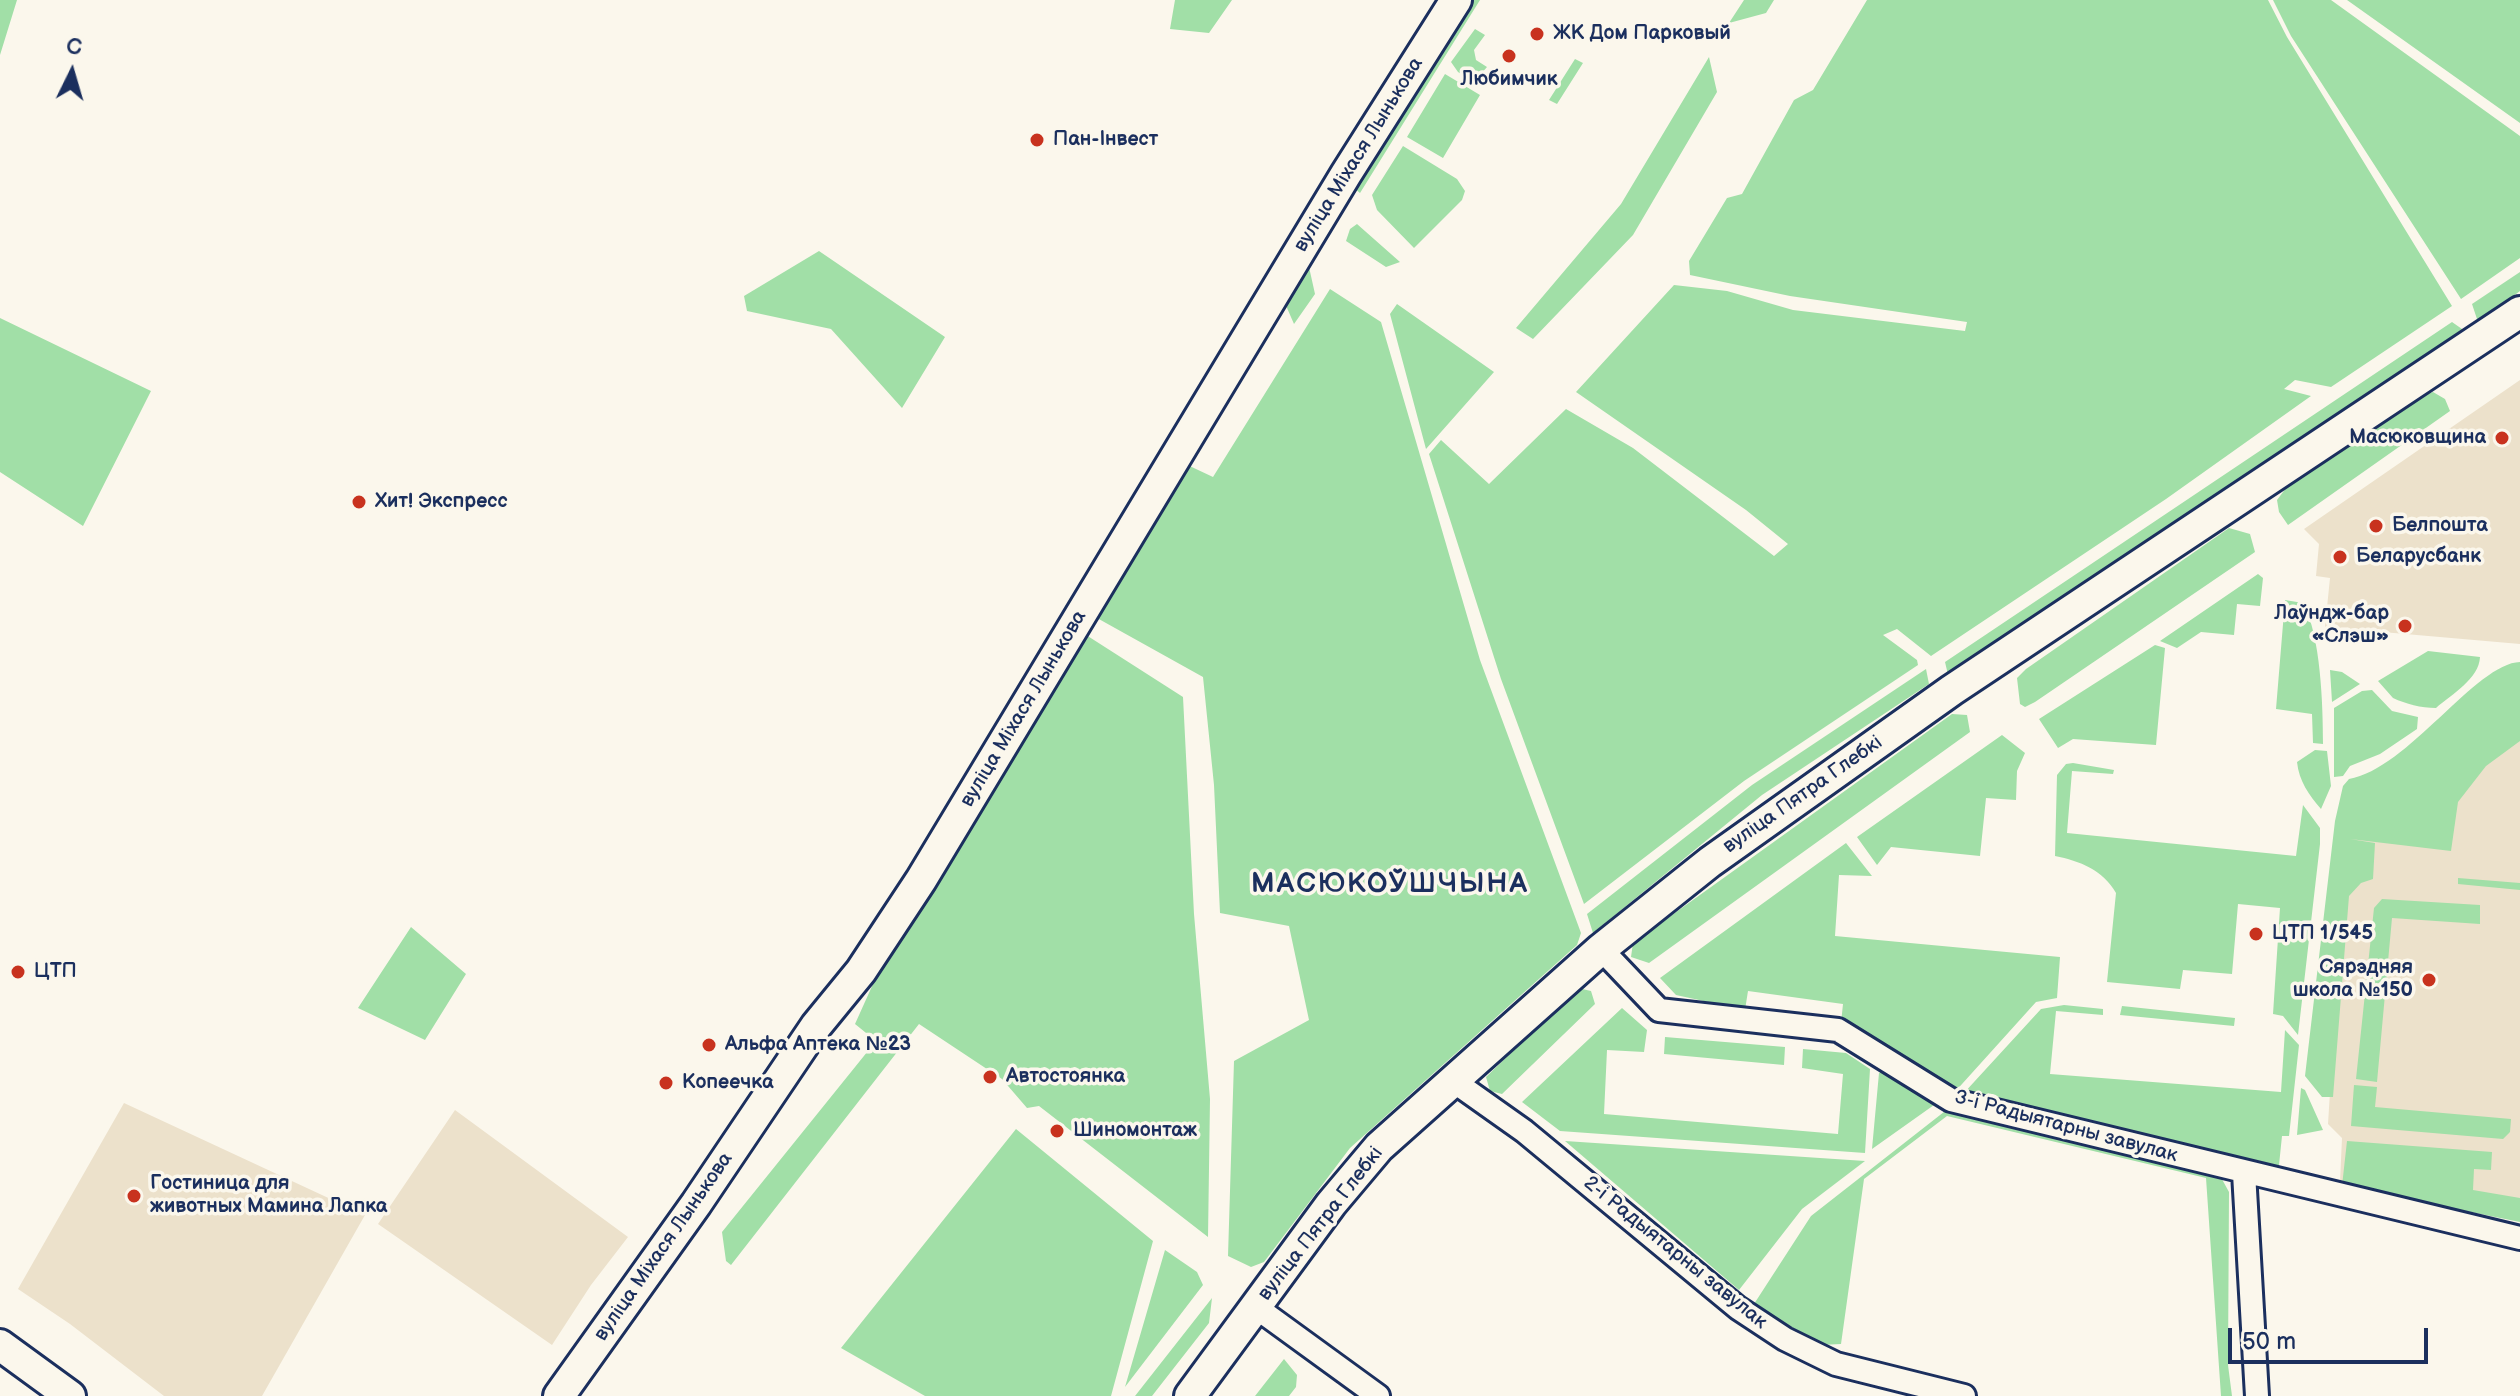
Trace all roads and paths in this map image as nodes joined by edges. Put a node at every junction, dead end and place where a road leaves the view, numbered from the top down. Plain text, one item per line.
1 (1456, 0) edge
2 (2520, 312) edge
3 (1601, 949) junction
4 (1452, 1080) junction
5 (2244, 1173) junction
6 (2520, 1238) edge
7 (1257, 1308) junction
8 (0, 1345) edge
9 (70, 1396) edge
10 (559, 1396) edge
11 (1190, 1396) edge
12 (1378, 1396) edge
13 (1964, 1396) edge
14 (2257, 1396) edge

1 - 10 street, вуліца Міхася Лынькова
2 - 3 street, вуліца Пятра Глебкі
3 - 4 street, вуліца Пятра Глебкі
3 - 5 street, 3-і Радыятарны завулак
4 - 7 street, вуліца Пятра Глебкі
4 - 13 street, 2-і Радыятарны завулак
5 - 6 street, 3-і Радыятарны завулак
5 - 14 street
7 - 11 street, вуліца Пятра Глебкі
7 - 12 street
8 - 9 street

